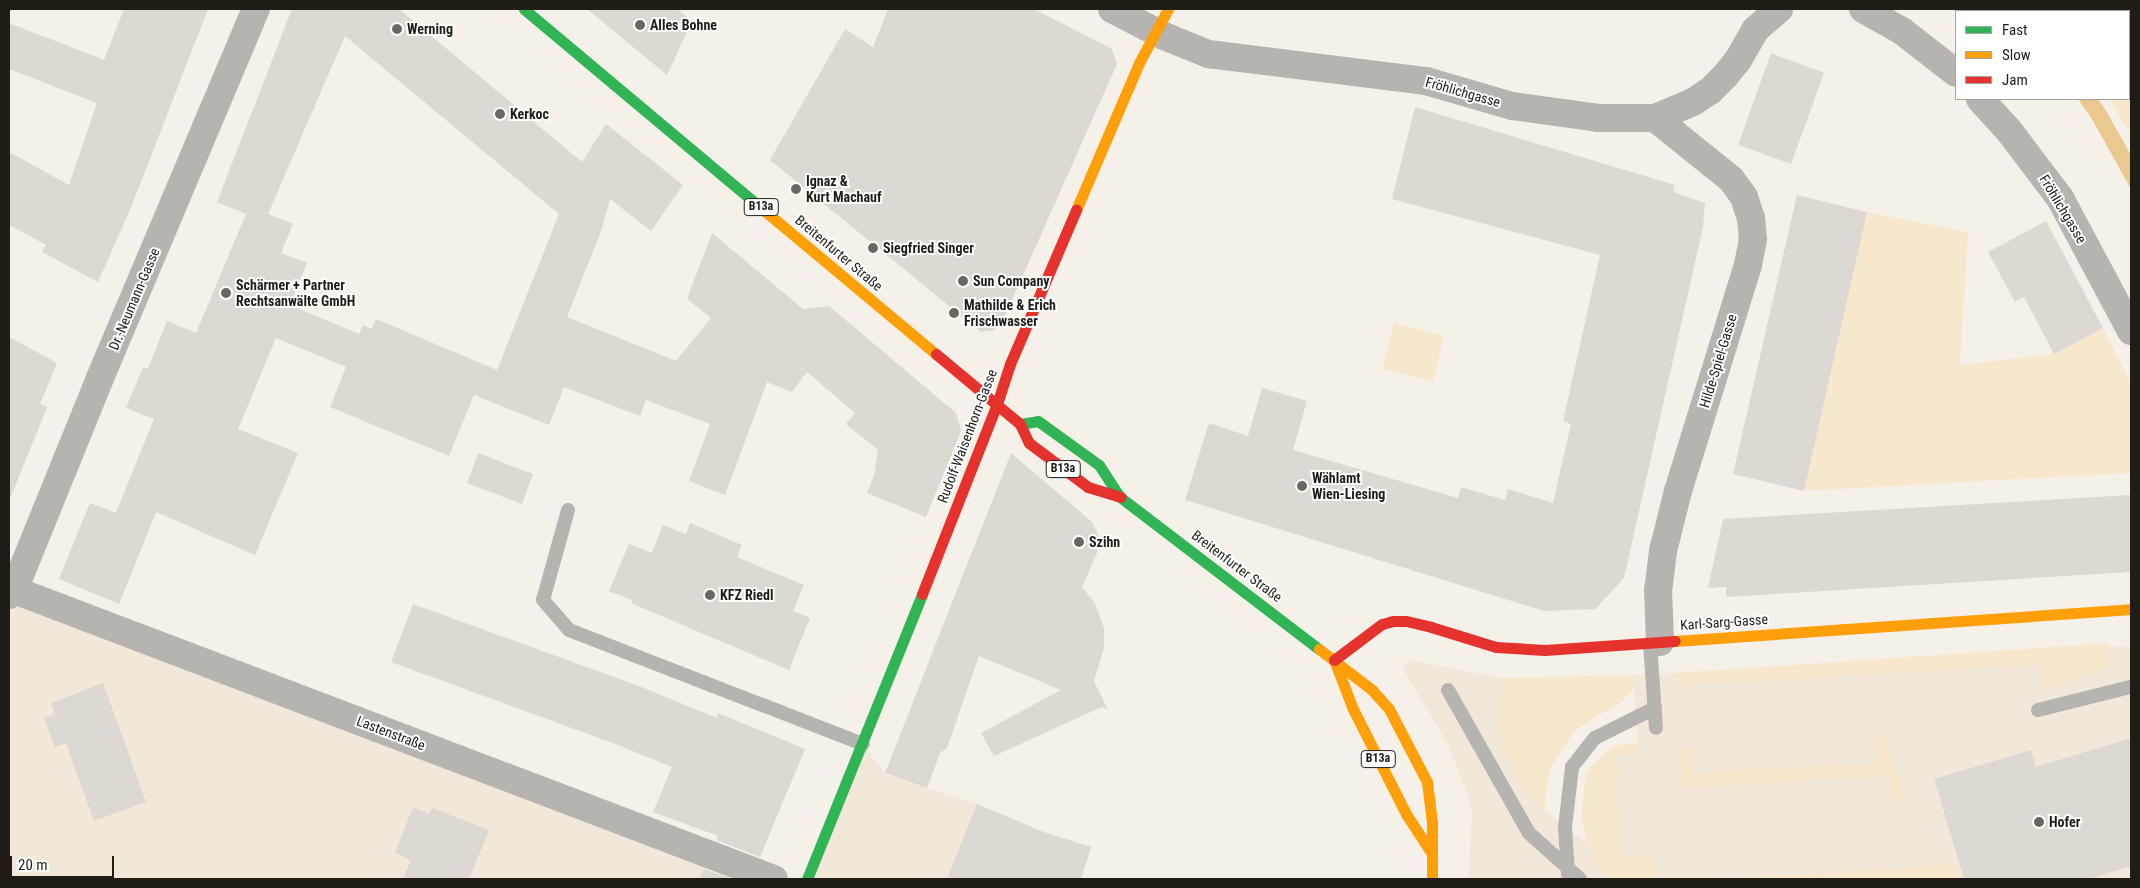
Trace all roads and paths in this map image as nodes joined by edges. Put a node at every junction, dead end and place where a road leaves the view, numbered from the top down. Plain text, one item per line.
1 (256, 9) edge
2 (524, 9) edge
3 (1112, 9) edge
4 (1778, 9) edge
5 (1863, 9) edge
6 (1162, 20) edge
7 (1955, 72) edge
8 (1981, 100) edge
9 (1655, 118) junction
10 (2131, 330) edge
11 (997, 404) junction
12 (1020, 424) junction
13 (1120, 497) junction
14 (568, 510) dead end
15 (12, 592) edge
16 (2131, 609) edge
17 (1655, 642) junction
18 (1334, 660) junction
19 (2131, 684) edge
20 (1448, 690) dead end
21 (1654, 708) junction
22 (2038, 710) dead end
23 (1656, 728) dead end
24 (863, 744) junction
25 (1431, 852) junction
26 (1568, 875) edge
27 (774, 879) edge
28 (808, 879) edge
29 (1432, 879) edge
30 (1580, 879) edge

1 - 15 street, Dr.-Neumann-Gasse
2 - 11 street, Breitenfurter Straße / B13a
3 - 6 street, Fröhlichgasse
4 - 9 street, Fröhlichgasse
5 - 7 street
6 - 9 street, Fröhlichgasse
6 - 11 street, Rudolf-Waisenhorn-Gasse
8 - 10 street, Fröhlichgasse
9 - 17 street, Hilde-Spiel-Gasse
11 - 12 street, Breitenfurter Straße / B13a
11 - 24 street, Rudolf-Waisenhorn-Gasse
12 - 13 street, Breitenfurter Straße / B13a
12 - 13 street, Breitenfurter Straße / B13a
13 - 18 street, Breitenfurter Straße / B13a
14 - 24 lane
15 - 27 street, Lastenstraße
16 - 17 street, Karl-Sarg-Gasse
17 - 18 street, Karl-Sarg-Gasse
17 - 21 lane
18 - 25 street, B13a
18 - 25 street, Breitenfurter Straße / B13a
19 - 22 lane
20 - 26 lane
21 - 23 lane
21 - 26 lane
24 - 28 street, Rudolf-Waisenhorn-Gasse
25 - 29 street, Breitenfurter Straße / B13a
26 - 30 lane

